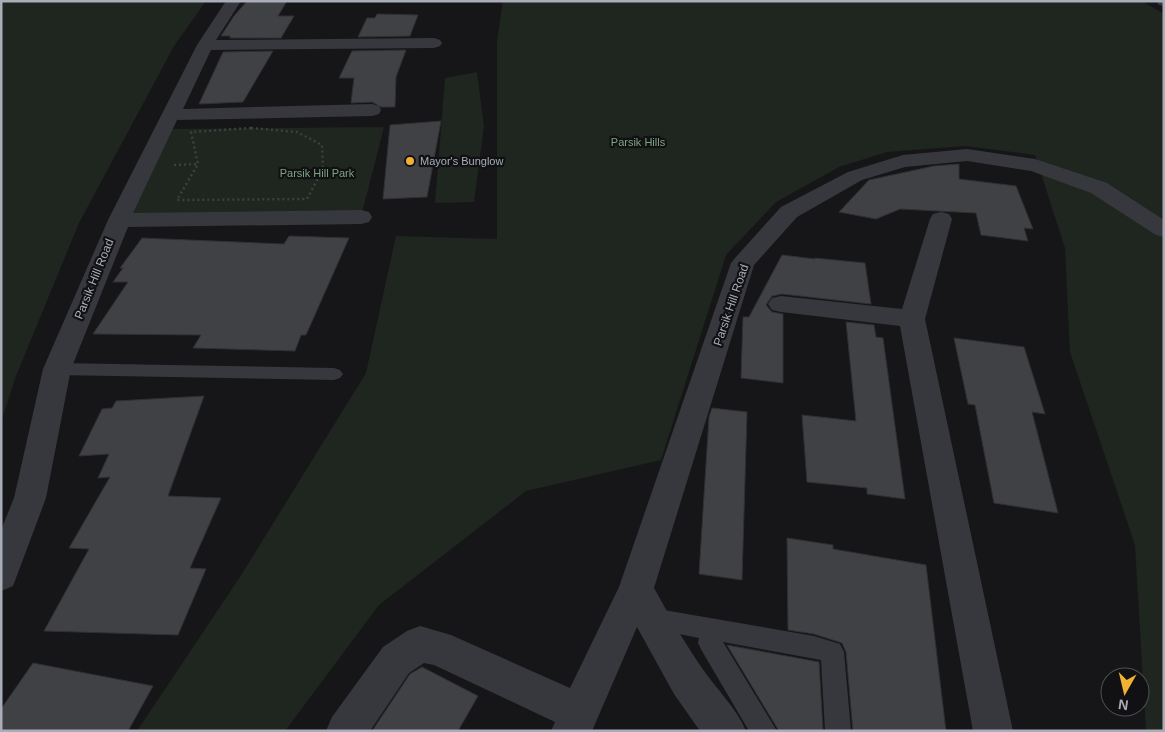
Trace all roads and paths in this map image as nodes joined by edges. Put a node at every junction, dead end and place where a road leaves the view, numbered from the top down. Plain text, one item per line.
1 (234, 1) edge
2 (434, 43) dead end
3 (205, 44) junction
4 (372, 110) dead end
5 (172, 115) junction
6 (198, 164) joint
7 (361, 217) dead end
8 (941, 219) dead end
9 (119, 220) junction
10 (1164, 230) edge
11 (781, 304) dead end
12 (912, 318) junction
13 (57, 369) junction
14 (334, 374) dead end
15 (1, 575) edge
16 (644, 604) junction
17 (711, 630) junction
18 (576, 722) edge
19 (346, 731) edge
20 (726, 731) edge
21 (764, 731) edge
22 (838, 731) edge
23 (993, 731) edge

1 - 3 street, Parsik Hill Road
2 - 3 street
3 - 5 street, Parsik Hill Road
4 - 5 street
5 - 9 street, Parsik Hill Road
6 - 6 path
7 - 9 street
8 - 12 street
9 - 13 street, Parsik Hill Road
10 - 16 street, Parsik Hill Road
11 - 12 street
12 - 23 street
13 - 14 lane
13 - 15 street, Parsik Hill Road
16 - 17 lane
16 - 18 street, Parsik Hill Road
16 - 20 street
17 - 21 lane
17 - 22 lane
18 - 19 street

